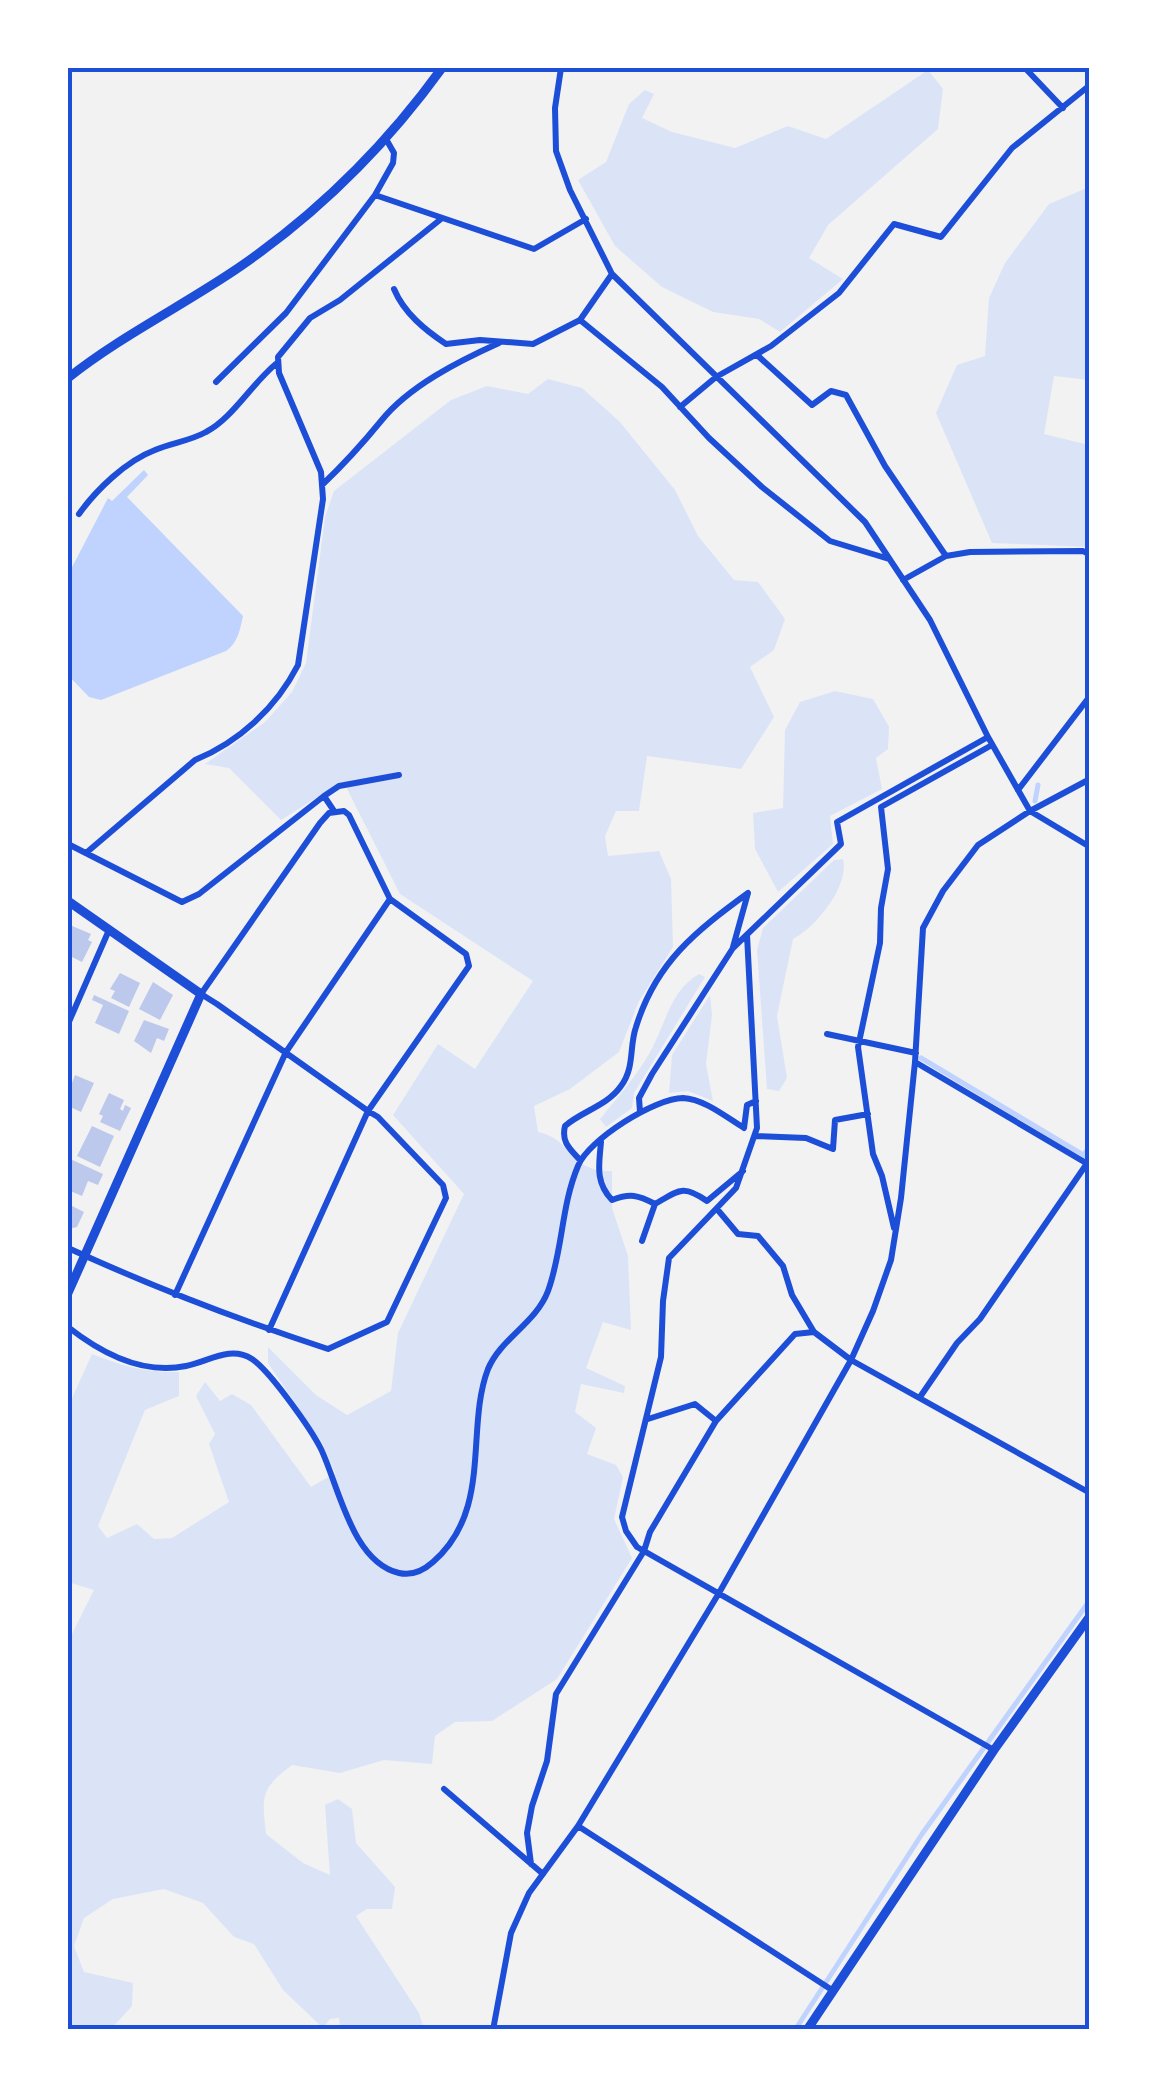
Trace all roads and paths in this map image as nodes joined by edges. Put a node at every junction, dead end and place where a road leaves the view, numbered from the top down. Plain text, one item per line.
1 (442, 68) edge
2 (561, 68) edge
3 (694, 68) edge
4 (708, 68) edge
5 (1025, 68) edge
6 (1090, 85) edge
7 (1063, 108) junction
8 (386, 139) junction
9 (376, 195) junction
10 (441, 218) junction
11 (586, 219) junction
12 (612, 274) junction
13 (394, 289) dead end
14 (580, 320) junction
15 (500, 342) junction
16 (757, 354) junction
17 (278, 362) junction
18 (716, 377) junction
19 (68, 378) edge
20 (216, 382) dead end
21 (680, 408) junction
22 (322, 485) junction
23 (79, 514) dead end
24 (1090, 554) edge
25 (946, 556) junction
26 (890, 559) junction
27 (903, 580) junction
28 (1090, 696) edge
29 (990, 741) junction
30 (399, 774) dead end
31 (1090, 780) edge
32 (1018, 790) junction
33 (324, 796) junction
34 (334, 811) junction
35 (1030, 812) junction
36 (68, 844) edge
37 (1090, 847) edge
38 (86, 853) junction
39 (390, 899) junction
40 (68, 900) edge
41 (110, 930) junction
42 (747, 935) junction
43 (733, 948) junction
44 (201, 994) junction
45 (68, 1024) edge
46 (826, 1034) dead end
47 (860, 1040) junction
48 (286, 1052) junction
49 (915, 1057) junction
50 (756, 1101) junction
51 (368, 1110) junction
52 (640, 1112) junction
53 (868, 1114) junction
54 (754, 1136) junction
55 (601, 1142) junction
56 (580, 1160) junction
57 (1087, 1164) edge
58 (744, 1170) junction
59 (655, 1204) junction
60 (717, 1209) junction
61 (895, 1234) junction
62 (642, 1242) dead end
63 (68, 1248) edge
64 (84, 1256) junction
65 (68, 1294) edge
66 (175, 1296) junction
67 (68, 1327) edge
68 (270, 1330) junction
69 (814, 1332) junction
70 (851, 1360) junction
71 (920, 1396) junction
72 (648, 1418) junction
73 (716, 1421) junction
74 (1090, 1494) edge
75 (644, 1550) junction
76 (718, 1593) junction
77 (1090, 1616) edge
78 (988, 1746) junction
79 (444, 1789) dead end
80 (578, 1826) junction
81 (531, 1864) junction
82 (543, 1874) junction
83 (825, 1986) junction
84 (493, 2030) edge
85 (807, 2030) edge

1 - 8 street
2 - 11 street
3 - 4 street
5 - 7 street
6 - 7 street
7 - 16 street
8 - 9 street
8 - 19 street
9 - 10 street
9 - 20 street
10 - 11 street
10 - 17 street
11 - 12 street
12 - 14 street
12 - 18 street
13 - 15 street
14 - 15 street
14 - 21 street
15 - 22 street
16 - 18 street
16 - 25 street
17 - 22 street
17 - 23 street
18 - 21 street
18 - 26 street
21 - 26 street
22 - 38 street
24 - 25 street
25 - 27 street
26 - 27 street
27 - 29 street
28 - 32 street
29 - 32 street
29 - 42 street
29 - 47 street
30 - 33 street
31 - 35 street
32 - 35 street
33 - 34 street
33 - 38 street
34 - 39 street
34 - 44 street
35 - 37 street
35 - 49 street
36 - 38 street
39 - 48 street
39 - 51 street
40 - 41 street
41 - 44 street
41 - 45 street
42 - 43 street
42 - 50 street
43 - 52 street
43 - 56 street
44 - 48 street
44 - 64 street
46 - 47 street
47 - 49 street
47 - 53 street
48 - 51 street
48 - 66 street
49 - 57 street
49 - 61 street
50 - 52 street
50 - 54 street
51 - 68 street
51 - 68 street
52 - 55 street
53 - 54 street
53 - 61 street
54 - 58 street
55 - 56 street
55 - 59 street
56 - 67 street
57 - 71 street
58 - 59 street
58 - 60 street
59 - 62 street
60 - 69 street
60 - 72 street
61 - 70 street
63 - 64 street
64 - 65 street
64 - 66 street
66 - 68 street
69 - 70 street
69 - 73 street
70 - 71 street
70 - 76 street
71 - 74 street
72 - 73 street
72 - 75 street
73 - 75 street
75 - 76 street
75 - 81 street
76 - 78 street
76 - 80 street
77 - 78 street
78 - 83 street
79 - 81 street
80 - 82 street
80 - 83 street
81 - 82 street
82 - 84 street
83 - 85 street

